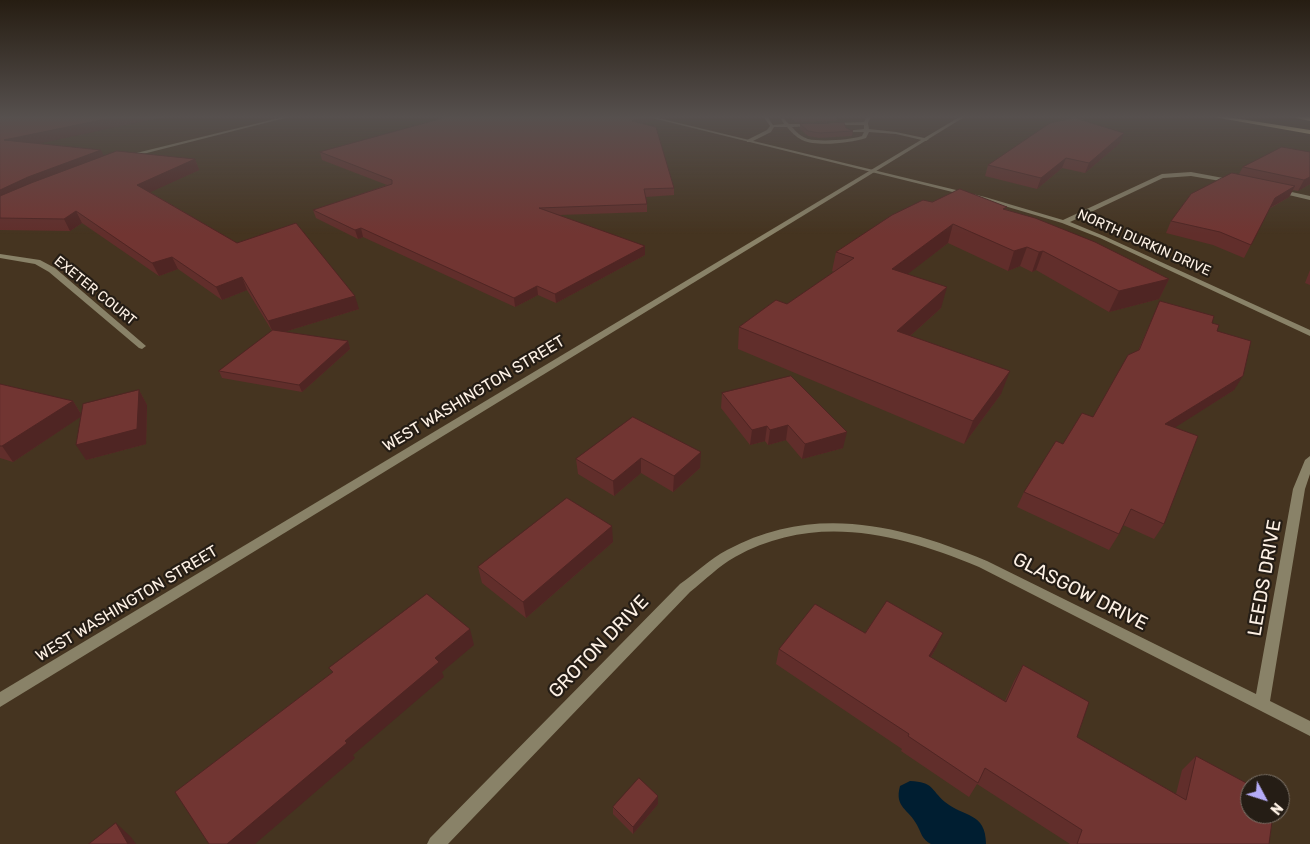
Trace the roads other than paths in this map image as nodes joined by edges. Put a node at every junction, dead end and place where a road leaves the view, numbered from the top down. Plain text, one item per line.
1 (128, 155) edge
2 (807, 155) edge
3 (900, 155) edge
4 (117, 158) edge
5 (1169, 166) dead end
6 (874, 172) junction
7 (1182, 174) junction
8 (1238, 183) edge
9 (1274, 190) edge
10 (1310, 198) edge
11 (1064, 222) junction
12 (0, 256) edge
13 (1310, 333) edge
14 (142, 346) dead end
15 (1310, 460) edge
16 (822, 527) joint
17 (0, 700) edge
18 (1262, 704) junction
19 (1310, 729) edge
20 (436, 844) edge

1 - 4 street
2 - 6 street, NORTH DURKIN DRIVE
3 - 6 street, WEST WASHINGTON STREET
5 - 7 street
6 - 11 street, NORTH DURKIN DRIVE
6 - 17 street, WEST WASHINGTON STREET
7 - 8 street
7 - 11 street
9 - 10 street
11 - 13 street, NORTH DURKIN DRIVE
12 - 14 street, EXETER COURT
15 - 18 street, LEEDS DRIVE
16 - 18 street, GLASGOW DRIVE
16 - 20 street, GROTON DRIVE
18 - 19 street, GLASGOW DRIVE

